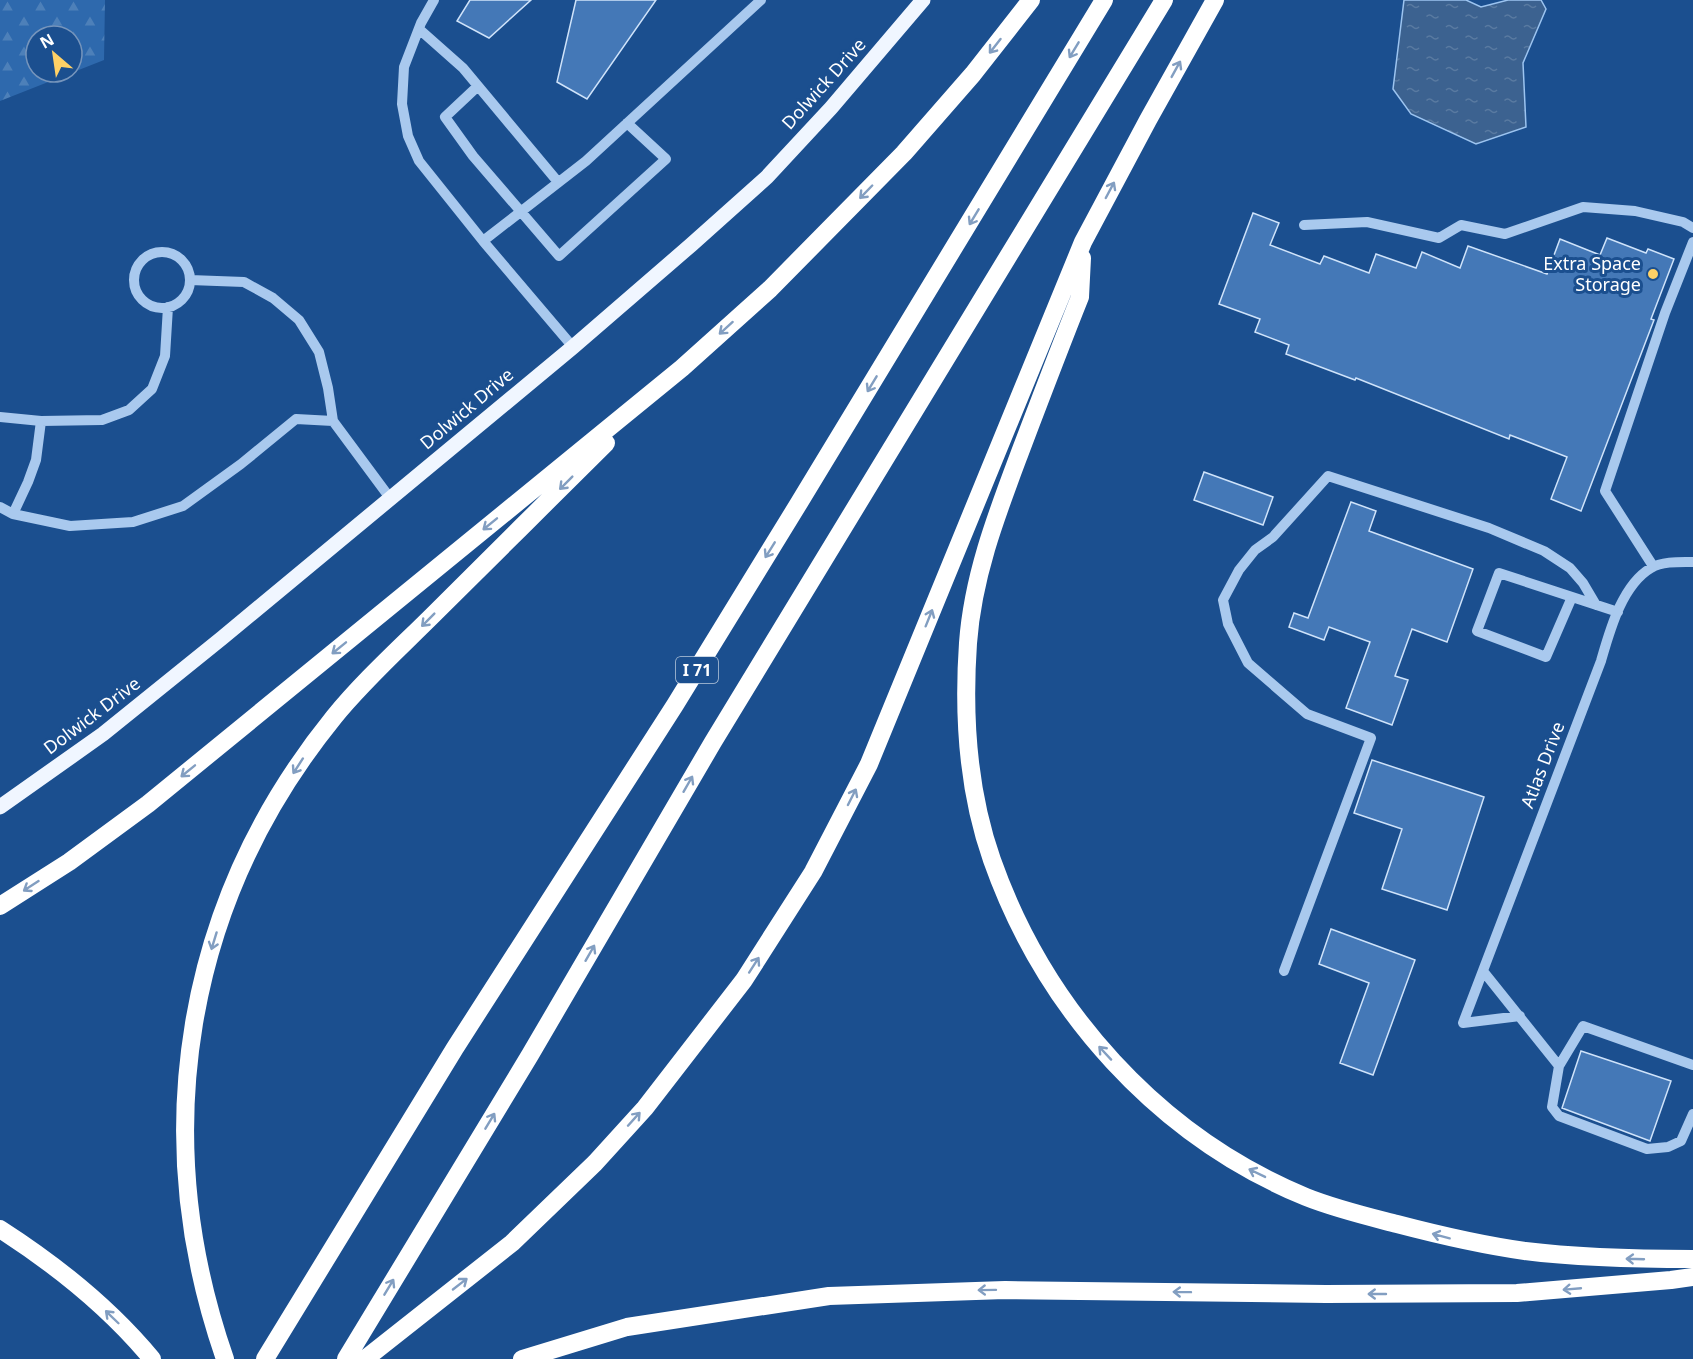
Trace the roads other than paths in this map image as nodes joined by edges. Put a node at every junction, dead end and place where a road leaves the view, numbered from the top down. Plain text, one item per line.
1 (434, 0) edge
2 (761, 0) edge
3 (923, 0) edge
4 (1031, 0) edge
5 (1104, 0) edge
6 (1164, 0) edge
7 (1215, 0) edge
8 (419, 29) junction
9 (478, 86) junction
10 (627, 123) junction
11 (558, 182) junction
12 (520, 212) junction
13 (1304, 225) dead end
14 (1693, 228) edge
15 (483, 241) junction
16 (1083, 242) junction
17 (1693, 242) edge
18 (190, 280) junction
19 (168, 307) junction
20 (573, 347) junction
21 (682, 368) junction
22 (0, 417) edge
23 (41, 421) junction
24 (333, 421) junction
25 (390, 498) junction
26 (0, 507) edge
27 (13, 514) junction
28 (1693, 562) edge
29 (1653, 566) junction
30 (1572, 597) junction
31 (1596, 604) junction
32 (1618, 612) junction
33 (0, 807) edge
34 (0, 906) edge
35 (1284, 971) dead end
36 (1483, 971) junction
37 (1520, 1016) junction
38 (1693, 1065) edge
39 (1559, 1066) junction
40 (1693, 1114) edge
41 (0, 1229) edge
42 (1693, 1259) edge
43 (1693, 1277) edge
44 (152, 1359) edge
45 (225, 1359) edge
46 (265, 1359) edge
47 (346, 1359) edge
48 (365, 1359) edge
49 (522, 1359) edge

1 - 8 lane
2 - 10 lane
3 - 20 main road, Dolwick Drive
4 -> 21 highway
5 -> 46 highway, I 71
47 -> 6 highway, I 71
16 -> 7 highway
8 - 9 lane
8 - 15 lane
9 - 11 lane
9 - 12 lane
10 - 11 lane
10 - 12 lane
11 - 12 lane
12 - 15 lane
13 - 14 lane
15 - 20 lane
42 -> 16 highway
48 -> 16 highway
17 - 29 lane
18 - 19 lane
18 - 19 lane
18 - 24 lane
19 - 23 lane
20 - 25 main road, Dolwick Drive
21 -> 34 highway
21 -> 45 highway
22 - 23 lane
23 - 27 lane
24 - 25 lane
24 - 27 lane
25 - 33 main road, Dolwick Drive
26 - 27 lane
28 - 29 lane
29 - 32 lane, Atlas Drive
30 - 30 lane
30 - 31 lane
31 - 32 lane
31 - 35 lane
32 - 36 lane, Atlas Drive
36 - 37 lane
36 - 37 lane, Atlas Drive
37 - 39 lane
38 - 39 lane
39 - 40 lane
44 -> 41 highway
43 -> 49 highway

